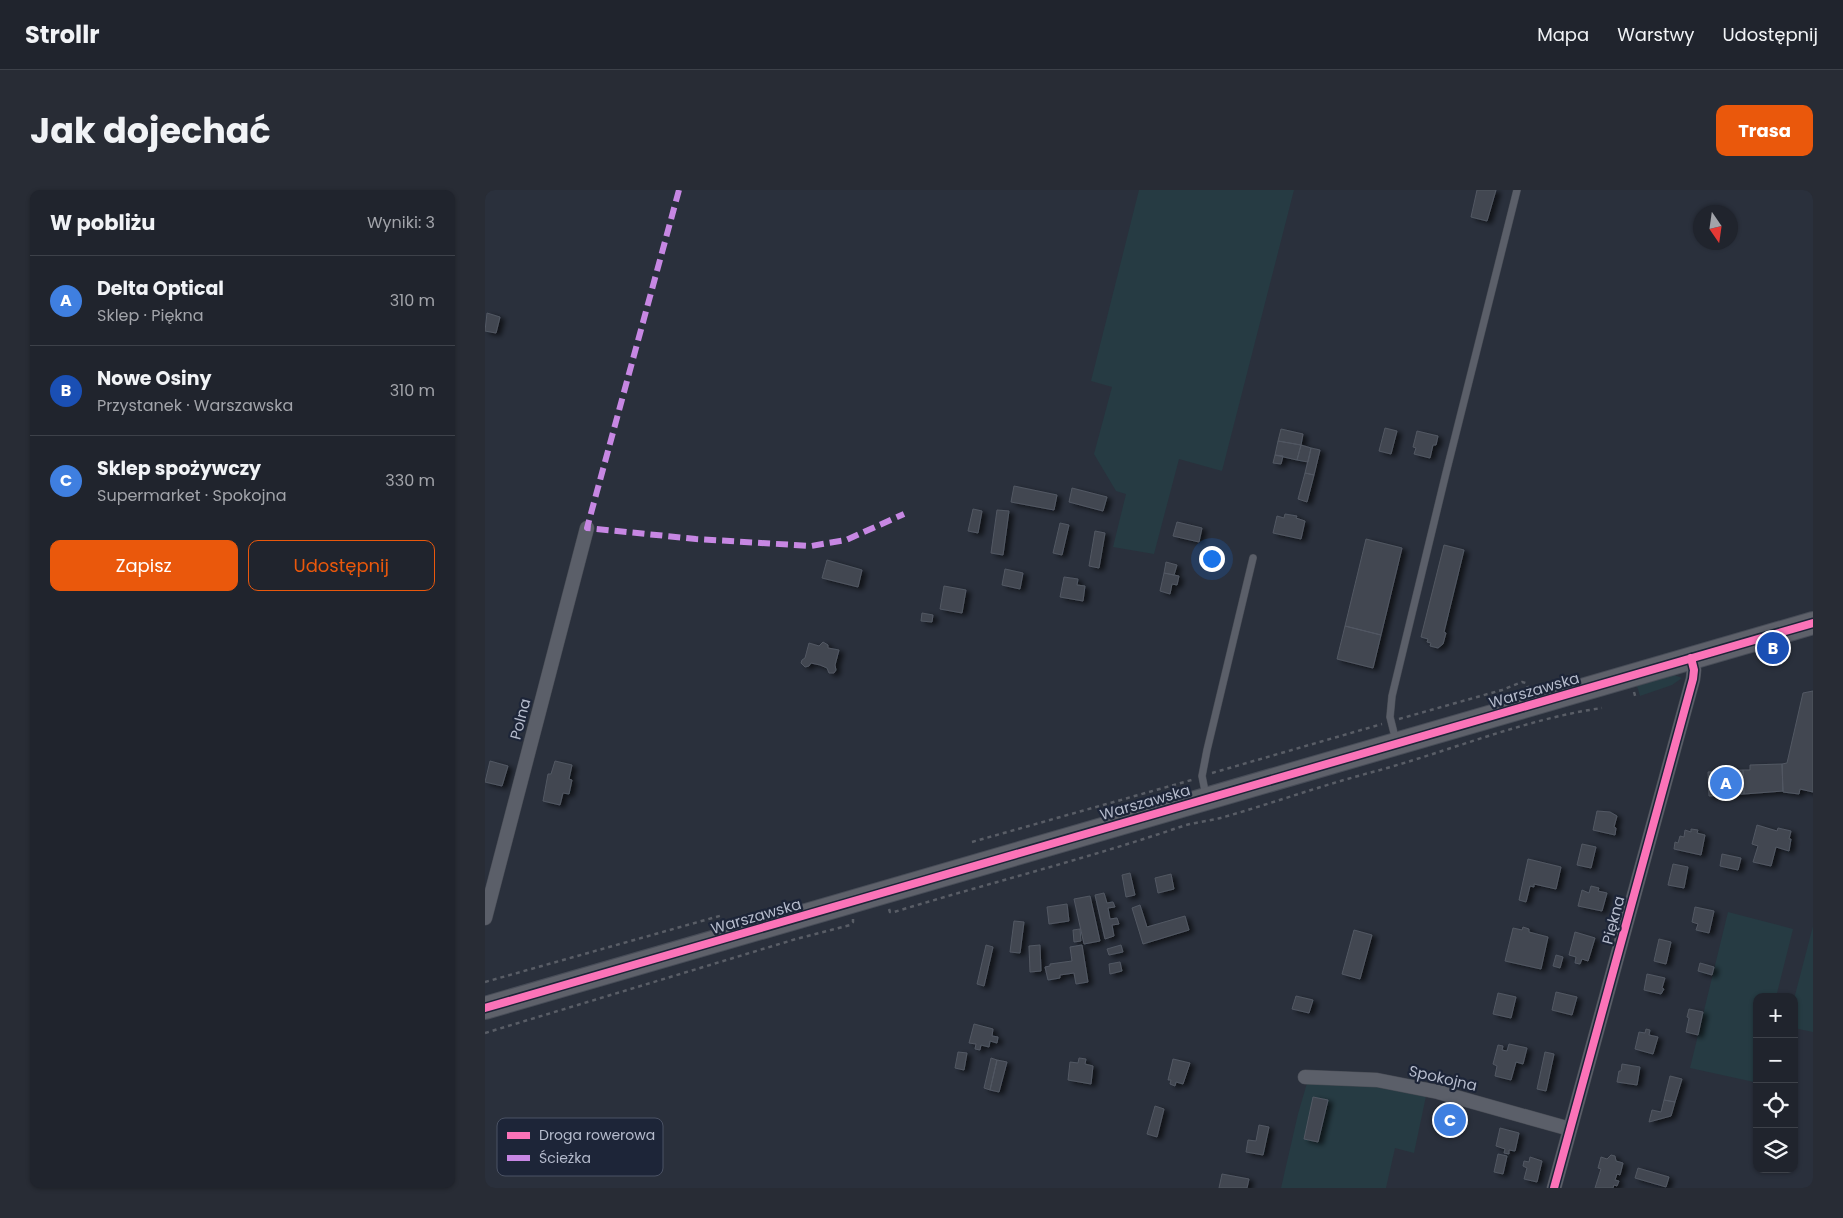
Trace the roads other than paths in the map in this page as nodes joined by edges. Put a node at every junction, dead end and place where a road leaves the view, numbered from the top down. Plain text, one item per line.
1 (1517, 190) edge
2 (587, 528) dead end
3 (1253, 558) dead end
4 (1813, 623) edge
5 (1691, 658) junction
6 (1396, 744) junction
7 (1207, 798) junction
8 (485, 918) edge
9 (485, 1008) edge
10 (1305, 1077) dead end
11 (1570, 1129) junction
12 (1554, 1188) edge

1 - 6 lane
2 - 8 street, Polna
3 - 7 lane
4 - 5 main road, Warszawska
5 - 6 main road, Warszawska
5 - 11 street, Piękna
6 - 7 main road, Warszawska
7 - 9 main road, Warszawska
10 - 11 street, Spokojna
11 - 12 street, Piękna

